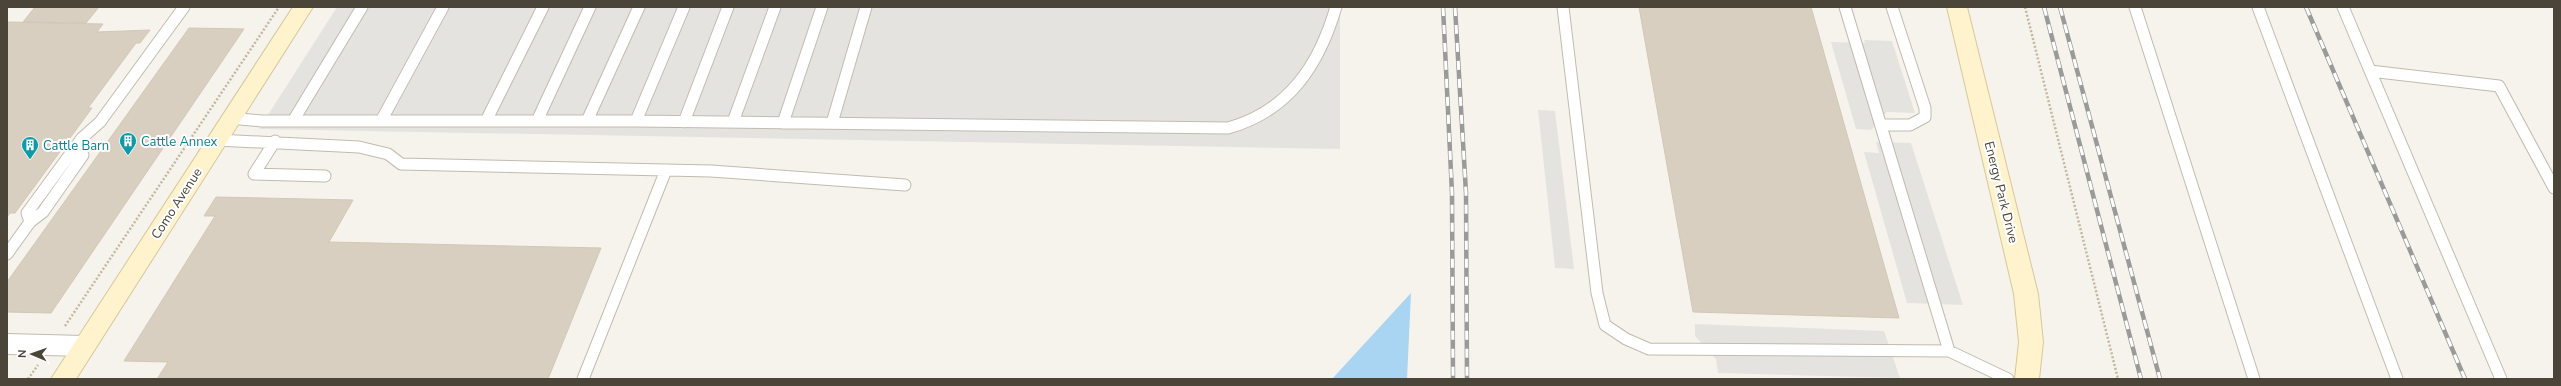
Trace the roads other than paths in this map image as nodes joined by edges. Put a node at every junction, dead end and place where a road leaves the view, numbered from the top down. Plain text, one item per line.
1 (184, 7) edge
2 (303, 7) edge
3 (362, 7) edge
4 (443, 7) edge
5 (543, 7) edge
6 (590, 7) edge
7 (639, 7) edge
8 (684, 7) edge
9 (728, 7) edge
10 (775, 7) edge
11 (822, 7) edge
12 (866, 7) edge
13 (1336, 7) edge
14 (1563, 7) edge
15 (1845, 7) edge
16 (1892, 7) edge
17 (1957, 7) edge
18 (2135, 7) edge
19 (2258, 7) edge
20 (2343, 7) edge
21 (2370, 71) junction
22 (230, 118) junction
23 (293, 121) junction
24 (381, 121) junction
25 (486, 121) junction
26 (537, 121) junction
27 (587, 121) junction
28 (636, 121) junction
29 (684, 122) junction
30 (733, 122) junction
31 (784, 123) junction
32 (832, 124) junction
33 (1881, 125) junction
34 (217, 140) junction
35 (275, 141) junction
36 (83, 155) dead end
37 (666, 170) junction
38 (325, 176) dead end
39 (905, 186) dead end
40 (2554, 188) edge
41 (30, 222) junction
42 (7, 254) edge
43 (7, 344) edge
44 (84, 346) junction
45 (1949, 351) junction
46 (63, 379) edge
47 (582, 379) edge
48 (2008, 379) edge
49 (2027, 379) edge
50 (2254, 379) edge
51 (2397, 379) edge
52 (2501, 379) edge

1 - 41 lane
2 - 22 main road, Como Avenue
3 - 23 lane
4 - 24 lane
5 - 25 lane
6 - 26 lane
7 - 27 lane
8 - 28 lane
9 - 29 lane
10 - 30 lane
11 - 31 lane
12 - 32 lane
13 - 32 lane
14 - 45 lane
15 - 33 lane
16 - 33 lane
17 - 49 main road, Energy Park Drive
18 - 50 lane
19 - 51 lane
20 - 21 lane
21 - 40 lane
21 - 52 lane
22 - 23 lane
22 - 34 main road, Como Avenue
23 - 24 lane
24 - 25 lane
25 - 26 lane
26 - 27 lane
27 - 28 lane
28 - 29 lane
29 - 30 lane
30 - 31 lane
31 - 32 lane
33 - 45 lane
34 - 35 lane
34 - 44 main road, Como Avenue
35 - 37 lane
35 - 38 lane
36 - 41 lane
37 - 39 lane
37 - 47 lane
41 - 42 lane
43 - 44 street
44 - 46 main road, Como Avenue
45 - 48 lane

